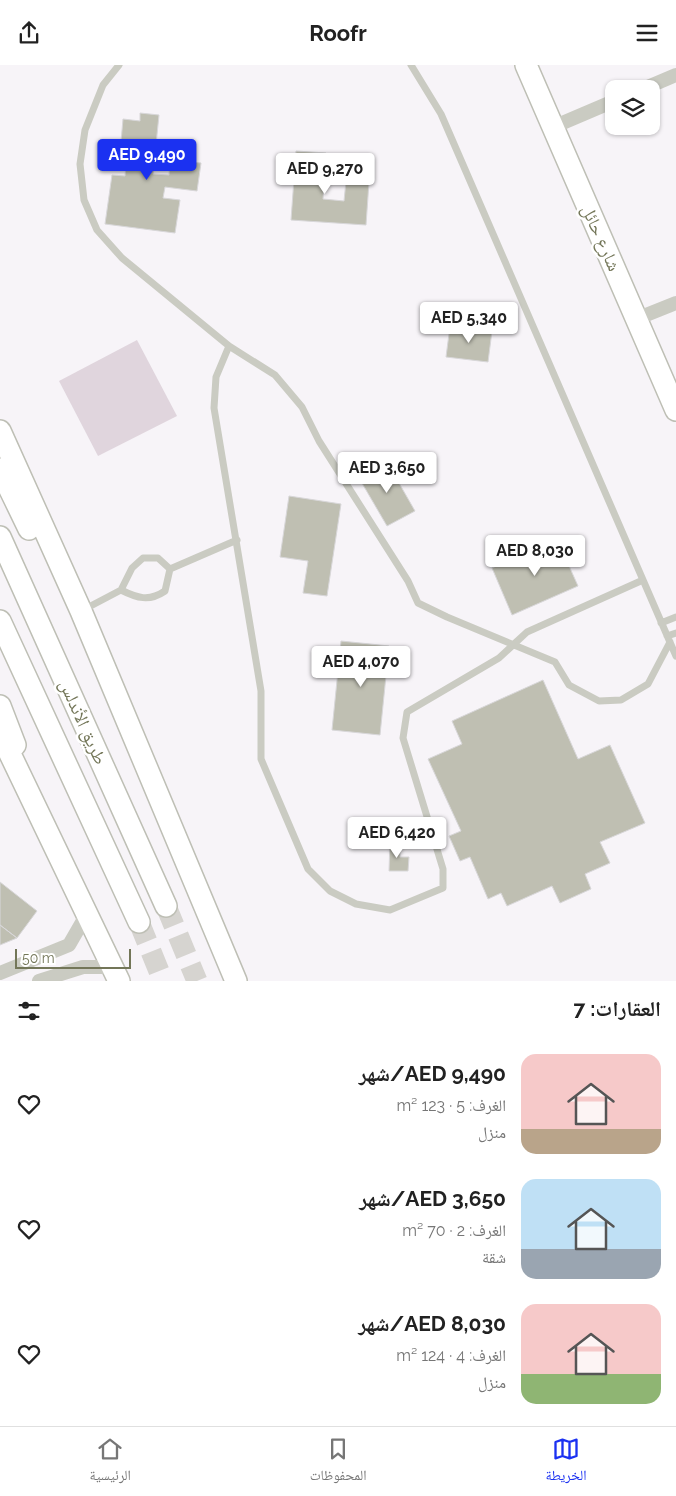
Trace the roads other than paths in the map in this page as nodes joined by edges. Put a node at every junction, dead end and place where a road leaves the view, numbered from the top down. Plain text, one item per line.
1 (119, 65) edge
2 (411, 65) edge
3 (526, 65) edge
4 (676, 75) edge
5 (660, 82) edge
6 (605, 105) edge
7 (553, 127) junction
8 (676, 303) edge
9 (636, 319) junction
10 (229, 346) junction
11 (676, 410) edge
12 (0, 431) edge
13 (0, 469) edge
14 (0, 537) edge
15 (237, 540) junction
16 (170, 569) junction
17 (643, 580) junction
18 (121, 590) junction
19 (81, 611) junction
20 (676, 617) edge
21 (0, 621) edge
22 (662, 623) junction
23 (676, 633) edge
24 (669, 639) junction
25 (515, 645) junction
26 (676, 656) edge
27 (0, 706) edge
28 (0, 733) edge
29 (49, 833) junction
30 (196, 887) junction
31 (166, 906) tunnel mouth
32 (88, 912) junction
33 (139, 922) tunnel mouth
34 (0, 973) edge
35 (120, 976) edge
36 (39, 981) edge
37 (223, 981) edge
38 (236, 981) edge
39 (241, 981) edge

1 - 10 lane
2 - 17 lane
3 - 7 main road, شارع حائل
4 - 5 street
6 - 7 street
7 - 9 main road, شارع حائل
8 - 9 street
9 - 11 main road, شارع حائل
10 - 15 lane
10 - 25 lane
12 - 19 main road
13 - 19 main road
14 - 31 main road, طريق الأندلس
15 - 16 lane
15 - 25 lane
16 - 18 lane
16 - 18 lane
17 - 22 lane
17 - 25 lane
18 - 19 lane
19 - 30 main road
20 - 22 lane
21 - 33 main road, طريق الأندلس
22 - 24 lane
23 - 24 lane
24 - 25 lane
24 - 26 lane
27 - 29 main road
28 - 29 main road
29 - 32 main road
30 - 37 main road
30 - 38 main road
30 - 39 main road
32 - 34 street
32 - 35 main road
35 - 36 street

